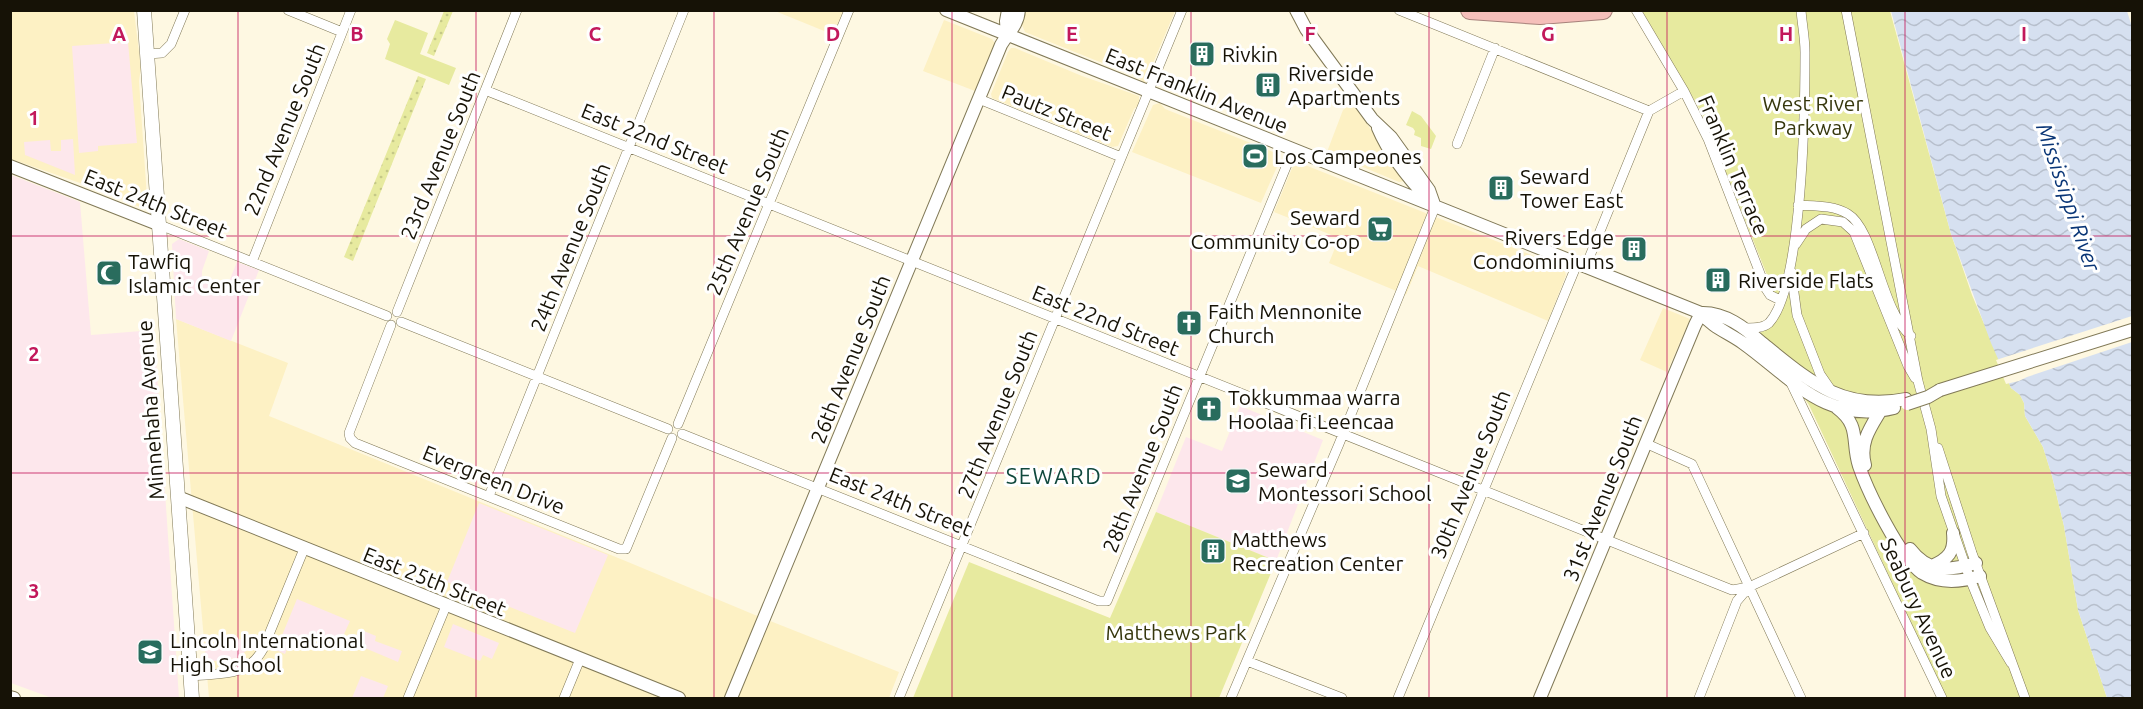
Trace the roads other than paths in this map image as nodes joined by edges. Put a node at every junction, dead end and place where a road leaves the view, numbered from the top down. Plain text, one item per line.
1 (144, 10) edge
2 (185, 10) edge
3 (288, 10) edge
4 (351, 10) edge
5 (518, 10) edge
6 (684, 10) edge
7 (849, 10) edge
8 (946, 10) edge
9 (1008, 10) edge
10 (1019, 10) edge
11 (1182, 10) edge
12 (1287, 10) edge
13 (1296, 10) edge
14 (1399, 10) edge
15 (1470, 10) edge
16 (1603, 10) edge
17 (1636, 10) edge
18 (1801, 10) edge
19 (1846, 10) edge
20 (1306, 29) junction
21 (342, 32) junction
22 (1007, 35) junction
23 (1495, 48) junction
24 (148, 54) junction
25 (485, 90) junction
26 (1684, 91) junction
27 (1149, 92) junction
28 (979, 99) junction
29 (1649, 111) junction
30 (1457, 144) dead end
31 (629, 147) junction
32 (1293, 150) junction
33 (1121, 157) junction
34 (10, 166) edge
35 (770, 203) junction
36 (1798, 205) junction
37 (1435, 207) junction
38 (160, 225) junction
39 (1794, 248) junction
40 (912, 261) junction
41 (252, 262) junction
42 (1581, 266) junction
43 (1790, 266) junction
44 (1780, 300) junction
45 (1701, 314) junction
46 (394, 319) junction
47 (1056, 319) junction
48 (1742, 327) junction
49 (2133, 330) edge
50 (1911, 336) junction
51 (538, 376) junction
52 (1199, 376) junction
53 (1789, 378) junction
54 (1918, 381) junction
55 (1834, 394) junction
56 (1906, 401) junction
57 (1837, 408) junction
58 (1881, 410) junction
59 (678, 424) junction
60 (668, 429) junction
61 (1931, 429) junction
62 (682, 434) junction
63 (1343, 434) junction
64 (350, 438) joint
65 (672, 438) junction
66 (1645, 443) junction
67 (818, 489) junction
68 (1483, 491) junction
69 (489, 496) junction
70 (177, 497) junction
71 (1862, 528) junction
72 (1953, 534) junction
73 (1606, 540) junction
74 (962, 546) junction
75 (304, 549) junction
76 (1970, 565) junction
77 (1932, 567) junction
78 (1975, 578) junction
79 (1749, 587) junction
80 (1107, 601) joint
81 (446, 606) junction
82 (580, 659) junction
83 (1247, 661) junction
84 (190, 676) junction
85 (192, 699) edge
86 (408, 699) edge
87 (564, 699) edge
88 (679, 699) edge
89 (731, 699) edge
90 (899, 699) edge
91 (1231, 699) edge
92 (1342, 699) edge
93 (1398, 699) edge
94 (1540, 699) edge
95 (1699, 699) edge
96 (1801, 699) edge
97 (1942, 699) edge
98 (2025, 699) edge

1 - 24 main road, Minnehaha Avenue
2 - 24 street
3 - 21 street
4 - 21 street, 22nd Avenue South
5 - 25 street, 23rd Avenue South
6 - 31 street, 24th Avenue South
7 - 35 street, 25th Avenue South
8 - 22 street, East Franklin Avenue
9 - 22 street, 26th Avenue South
10 - 22 street, 26th Avenue South
11 - 27 street, 27th Avenue South
12 - 20 street
13 - 20 street
14 - 23 street
15 - 16 highway
17 - 26 street, Franklin Terrace
18 - 36 street
19 - 50 street
20 - 37 street
21 - 41 street, 22nd Avenue South
22 - 27 street, East Franklin Avenue
22 - 28 street, 26th Avenue South
23 - 29 street
23 - 30 street
24 - 38 main road, Minnehaha Avenue
25 - 31 street, East 22nd Street
25 - 46 street, 23rd Avenue South
26 - 29 street
26 - 44 street, Franklin Terrace
27 - 32 street, East Franklin Avenue
27 - 33 street, 27th Avenue South
28 - 33 street, Pautz Street
28 - 40 street, 26th Avenue South
29 - 42 street, 30th Avenue South
31 - 35 street, East 22nd Street
31 - 51 street, 24th Avenue South
32 - 37 street, East Franklin Avenue
32 - 52 street, 28th Avenue South
33 - 47 street, 27th Avenue South
34 - 38 street, East 24th Street
35 - 40 street, East 22nd Street
35 - 59 street, 25th Avenue South
36 - 39 street
36 - 50 street
37 - 42 street, East Franklin Avenue
37 - 63 street
38 - 41 street, East 24th Street
38 - 70 main road, Minnehaha Avenue
39 - 43 street
39 - 54 street
40 - 47 street, East 22nd Street
40 - 67 street, 26th Avenue South
41 - 46 street, East 24th Street
42 - 45 street, East Franklin Avenue
42 - 68 street, 30th Avenue South
43 - 44 street
43 - 55 street
44 - 48 street
45 - 48 street, East Franklin Avenue
45 - 53 street, East Franklin Avenue
45 - 66 street, 31st Avenue South
46 - 51 street, East 24th Street
46 - 64 street, 23rd Avenue South
47 - 52 street, East 22nd Street
47 - 74 street, 27th Avenue South
48 - 55 street, East Franklin Avenue
49 - 56 street, bridge
50 - 54 street
51 - 60 street, East 24th Street
51 - 69 street, 24th Avenue South
52 - 63 street, East 22nd Street
52 - 80 street, 28th Avenue South
53 - 57 street, East Franklin Avenue
53 - 71 street, Seabury Avenue
54 - 61 street
55 - 56 street, East Franklin Avenue
56 - 58 street, East Franklin Avenue
57 - 58 street, East Franklin Avenue
57 - 78 street
58 - 77 street
59 - 60 street
59 - 62 street
60 - 65 street
61 - 72 street
61 - 76 street
62 - 65 street
62 - 67 street, East 24th Street
63 - 68 street, East 22nd Street
63 - 83 street
64 - 69 street, Evergreen Drive
65 - 69 street, Evergreen Drive
66 - 73 street, 31st Avenue South
66 - 79 street
67 - 74 street, East 24th Street
67 - 89 street, 26th Avenue South
68 - 73 street, East 22nd Street
68 - 93 street, 30th Avenue South
70 - 75 street, East 25th Street
70 - 84 main road, Minnehaha Avenue
71 - 79 street
71 - 97 street, Seabury Avenue
72 - 76 street
72 - 77 street
73 - 79 street, East 22nd Street
73 - 94 street, 31st Avenue South
74 - 80 street, East 24th Street
74 - 90 street, 27th Avenue South
75 - 81 street, East 25th Street
75 - 84 street
76 - 77 street
76 - 78 street
78 - 98 street
79 - 95 street
79 - 96 street
81 - 82 street, East 25th Street
81 - 86 street
82 - 87 street
82 - 88 street, East 25th Street
83 - 91 street
83 - 92 street
84 - 85 main road, Minnehaha Avenue

